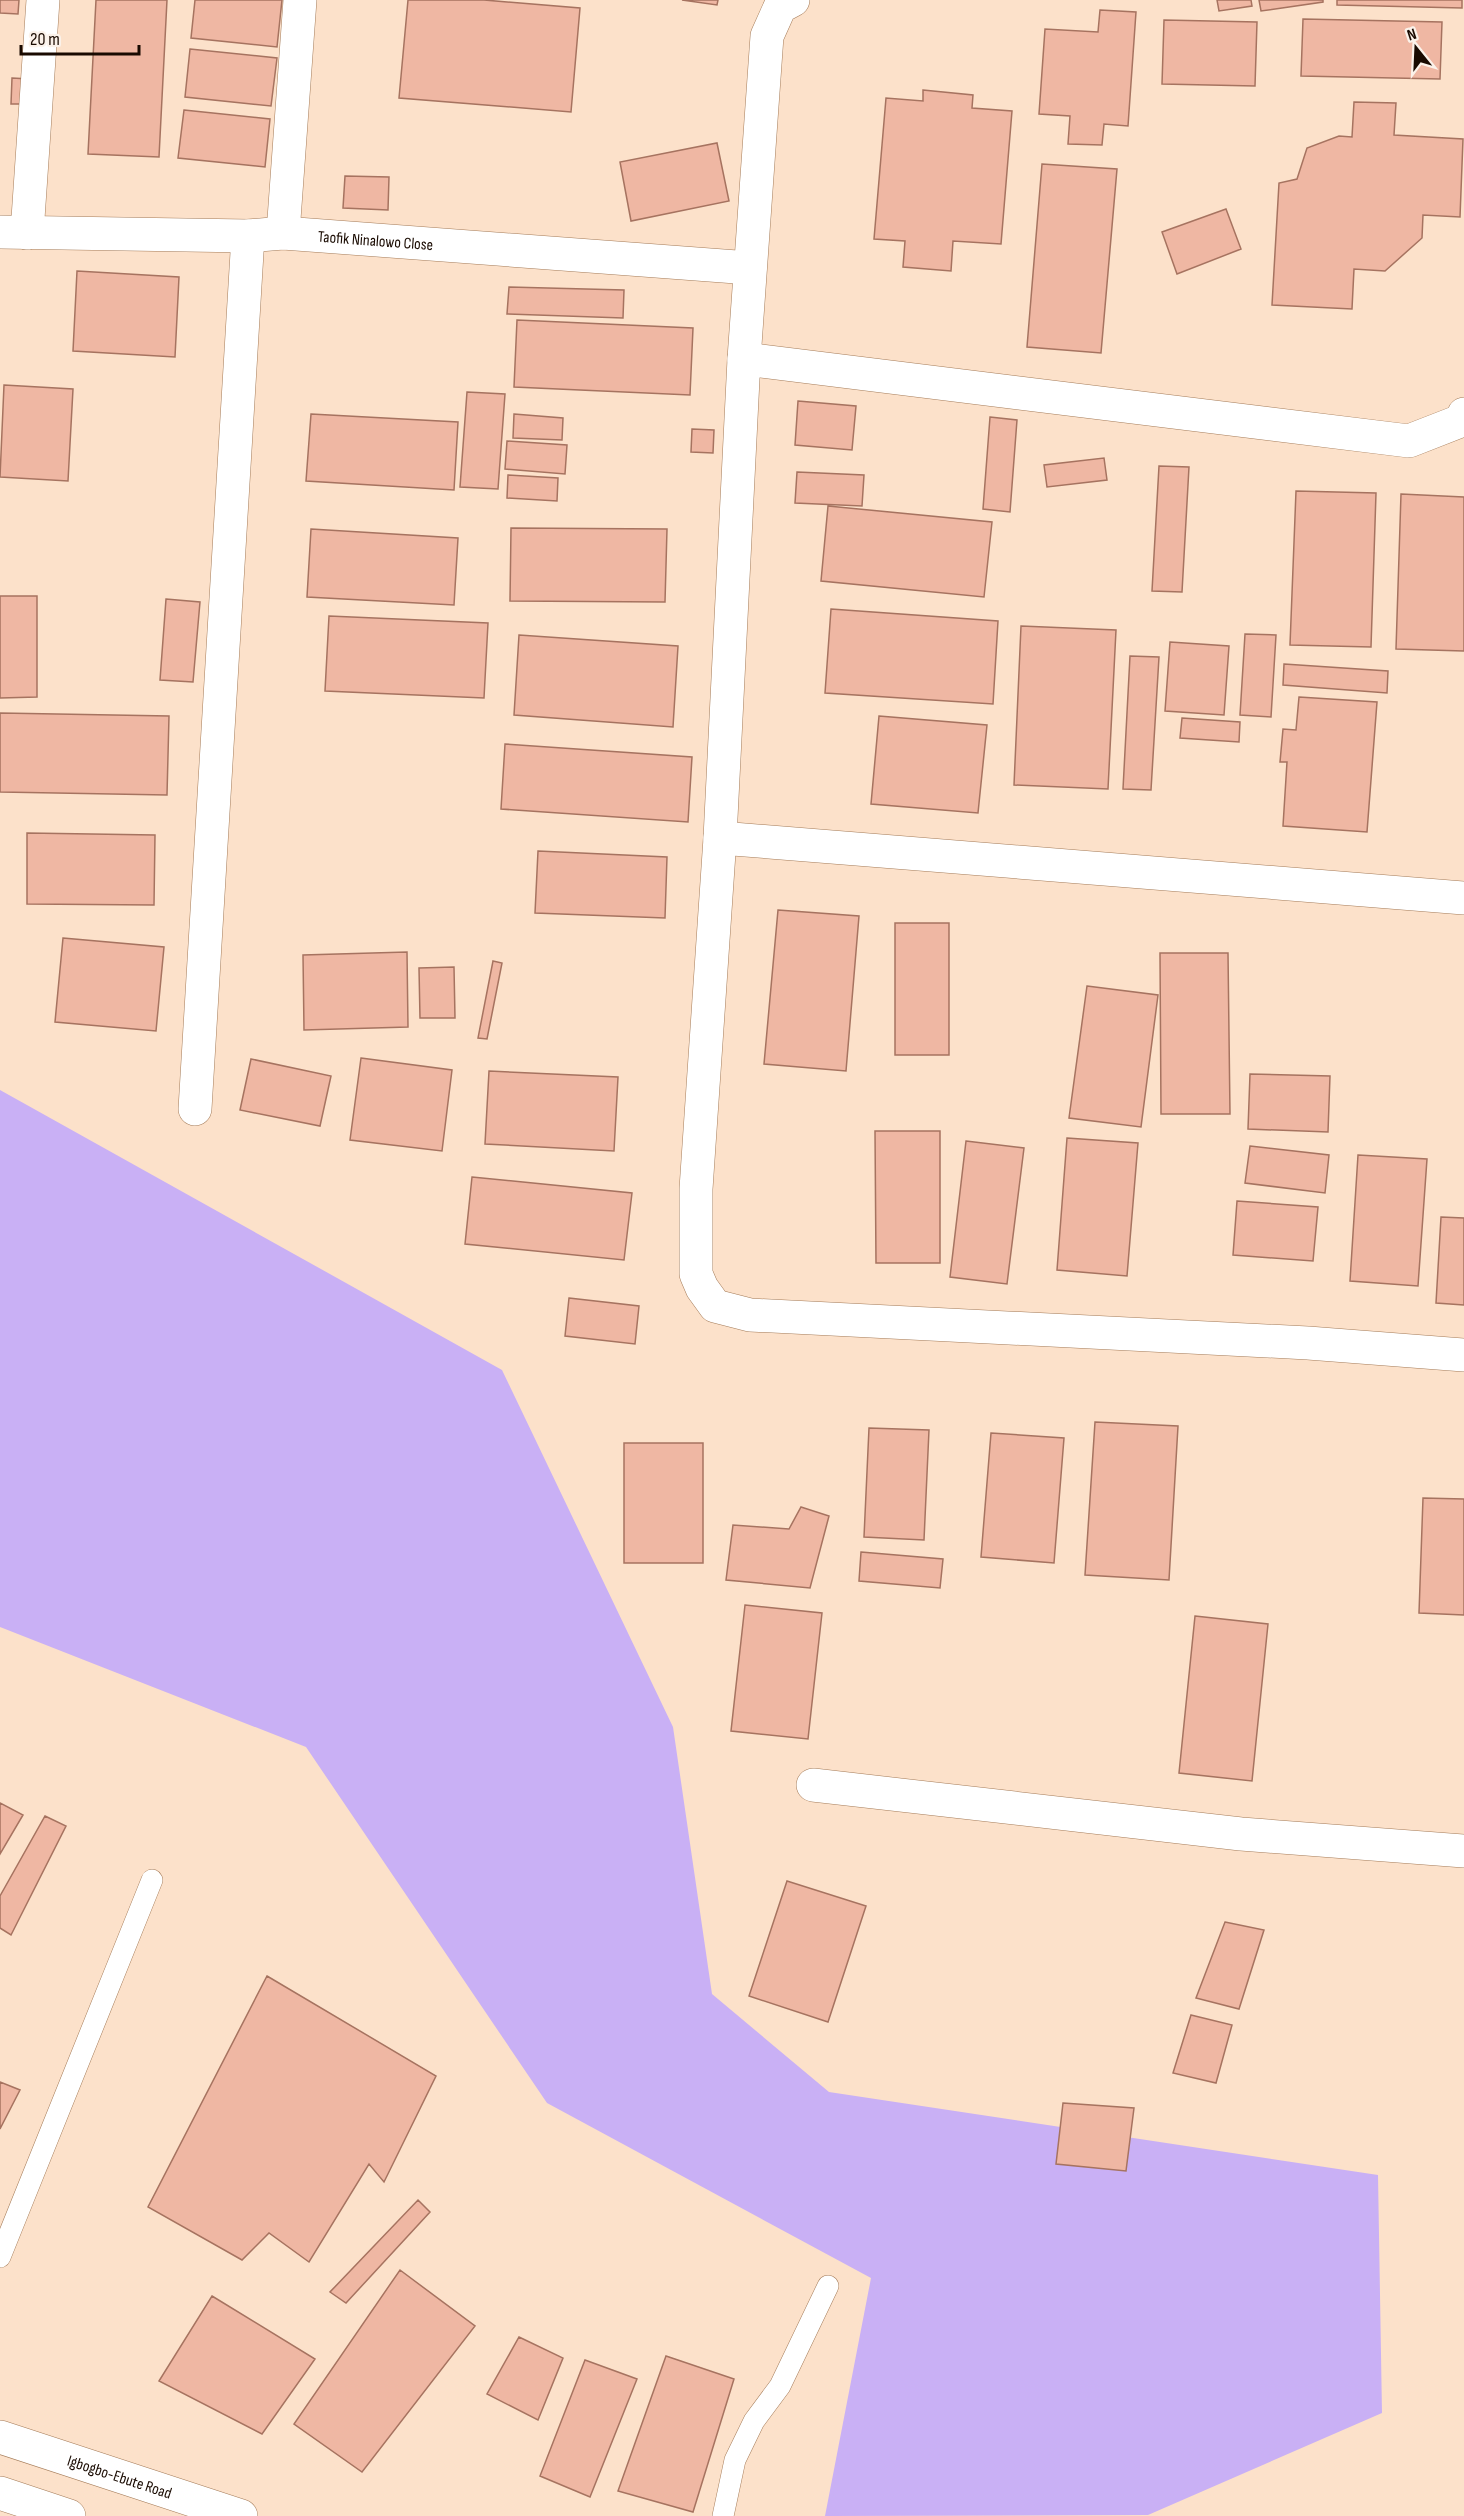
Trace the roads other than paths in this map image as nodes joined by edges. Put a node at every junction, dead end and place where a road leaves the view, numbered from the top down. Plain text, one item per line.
1 (43, 0) edge
2 (300, 0) edge
3 (793, 0) edge
4 (14, 233) edge
5 (283, 233) junction
6 (248, 237) junction
7 (750, 268) junction
8 (744, 359) junction
9 (1464, 414) edge
10 (720, 838) junction
11 (1464, 898) edge
12 (195, 1109) dead end
13 (1464, 1355) edge
14 (813, 1785) dead end
15 (1464, 1851) edge
16 (152, 1880) dead end
17 (0, 2257) edge
18 (828, 2286) dead end
19 (0, 2437) edge
20 (0, 2493) edge
21 (69, 2516) edge
22 (241, 2516) edge
23 (723, 2516) edge

1 - 4 street
2 - 5 street
3 - 7 street
4 - 6 street, Taofik Ninalowo Close
5 - 6 street, Taofik Ninalowo Close
5 - 7 street, Taofik Ninalowo Close
6 - 12 street
7 - 8 street
8 - 9 street
8 - 10 street
10 - 11 street
10 - 13 street
14 - 15 street
16 - 17 lane
18 - 23 lane
19 - 22 street, Igbogbo-Ebute Road
20 - 21 street

